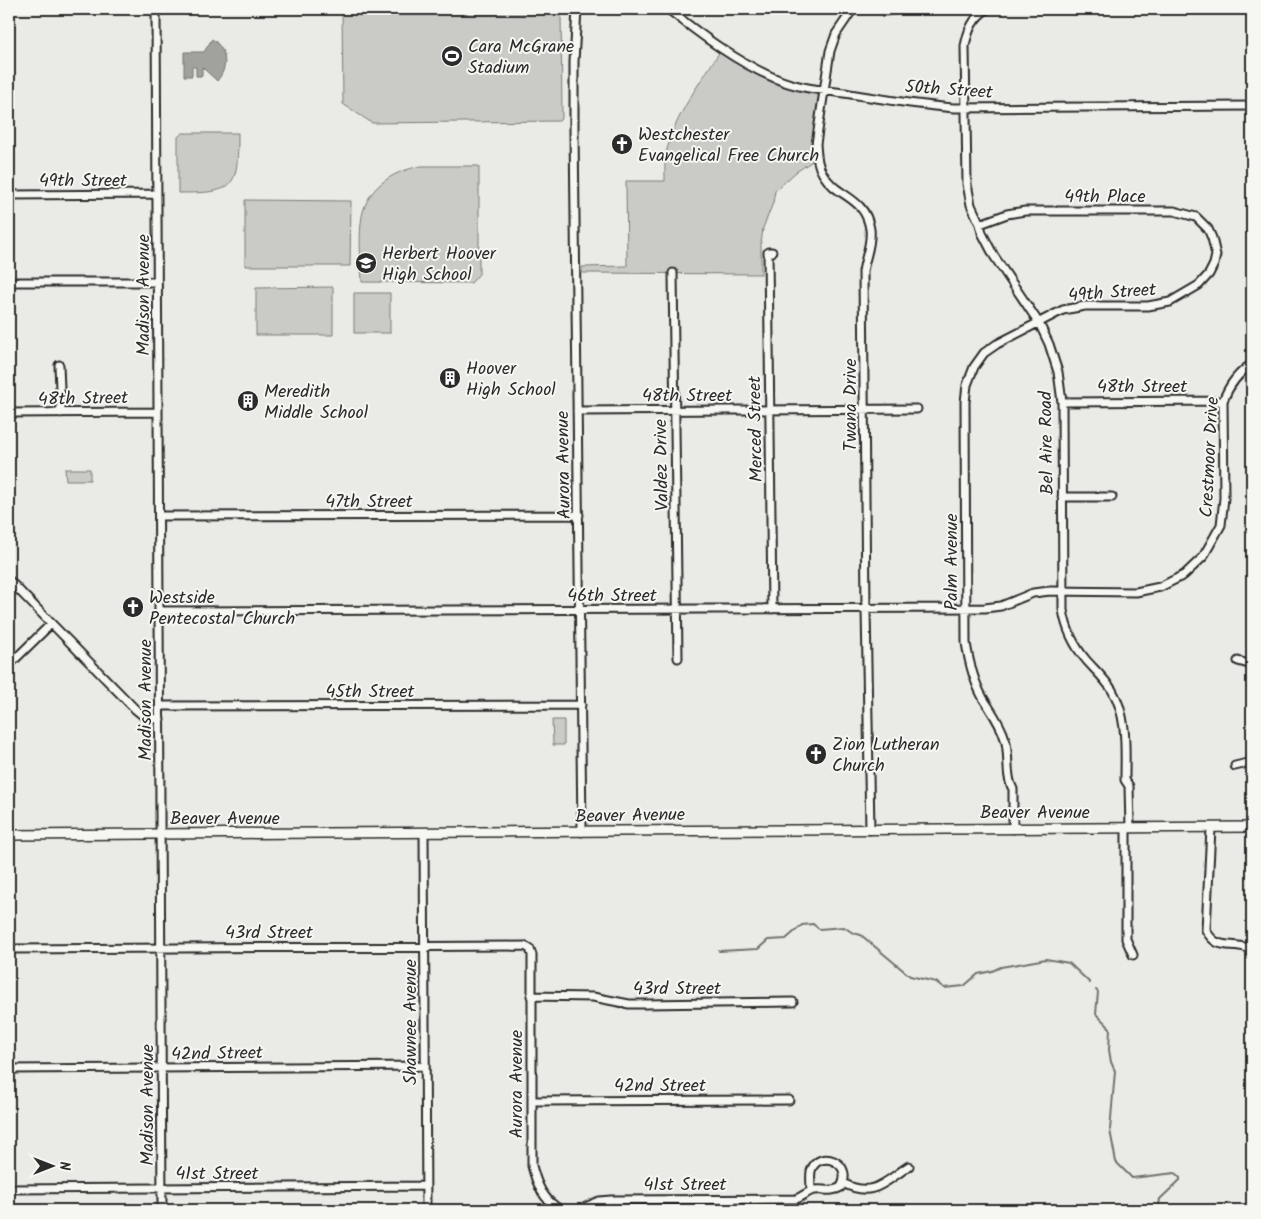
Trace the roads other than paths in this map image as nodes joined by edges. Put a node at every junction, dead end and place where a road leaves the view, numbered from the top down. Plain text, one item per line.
1 (156, 9) edge
2 (577, 9) edge
3 (668, 9) edge
4 (854, 9) edge
5 (987, 9) edge
6 (823, 90) junction
7 (1252, 106) edge
8 (966, 108) junction
9 (157, 194) junction
10 (9, 195) edge
11 (980, 224) junction
12 (1214, 245) joint
13 (772, 252) dead end
14 (673, 272) dead end
15 (9, 282) edge
16 (157, 282) junction
17 (1039, 323) junction
18 (1252, 364) edge
19 (60, 365) dead end
20 (1223, 401) junction
21 (1062, 402) junction
22 (917, 409) dead end
23 (675, 410) junction
24 (770, 410) junction
25 (865, 410) junction
26 (577, 411) junction
27 (158, 412) junction
28 (9, 413) edge
29 (61, 413) junction
30 (1062, 497) junction
31 (1112, 497) dead end
32 (578, 515) junction
33 (159, 516) junction
34 (9, 580) edge
35 (1062, 592) junction
36 (966, 608) junction
37 (772, 609) junction
38 (866, 609) junction
39 (580, 610) junction
40 (678, 610) junction
41 (159, 611) junction
42 (51, 624) junction
43 (678, 658) dead end
44 (1238, 661) dead end
45 (9, 665) edge
46 (1252, 665) edge
47 (160, 706) junction
48 (581, 706) junction
49 (160, 719) junction
50 (1252, 762) edge
51 (1235, 766) dead end
52 (1128, 828) junction
53 (1210, 828) junction
54 (1252, 828) edge
55 (1013, 829) junction
56 (870, 830) junction
57 (582, 832) junction
58 (424, 833) junction
59 (160, 834) junction
60 (9, 835) edge
61 (425, 946) junction
62 (161, 948) junction
63 (528, 948) joint
64 (9, 949) edge
65 (1252, 950) edge
66 (1133, 955) dead end
67 (531, 996) junction
68 (793, 1002) dead end
69 (425, 1066) junction
70 (162, 1068) junction
71 (9, 1069) edge
72 (789, 1100) dead end
73 (532, 1101) junction
74 (909, 1166) dead end
75 (843, 1183) junction
76 (426, 1186) junction
77 (162, 1188) junction
78 (9, 1189) edge
79 (811, 1191) junction
80 (162, 1210) edge
81 (426, 1210) edge
82 (561, 1210) edge
83 (579, 1210) edge

1 - 9 street, Madison Avenue
2 - 26 street, Aurora Avenue
3 - 6 street, 50th Street
4 - 6 street, Twana Drive
5 - 8 street, Bel Aire Road
6 - 8 street, 50th Street
6 - 25 street, Twana Drive
7 - 8 street, 50th Street
8 - 11 street, Bel Aire Road
9 - 10 street, 49th Street
9 - 16 street, Madison Avenue
11 - 12 street, 49th Place
11 - 17 street, Bel Aire Road
12 - 17 street, 49th Street
13 - 24 street, Merced Street
14 - 23 street, Valdez Drive
15 - 16 street
16 - 27 street, Madison Avenue
17 - 21 street, Bel Aire Road
17 - 36 street, Palm Avenue
18 - 20 street, Crestmoor Drive
19 - 29 street
20 - 21 street, 48th Street
20 - 35 street, Crestmoor Drive
21 - 30 street, Bel Aire Road
22 - 25 street, 48th Street
23 - 24 street, 48th Street
23 - 26 street, 48th Street
23 - 40 street, Valdez Drive
24 - 25 street, 48th Street
24 - 37 street, Merced Street
25 - 38 street, Twana Drive
26 - 32 street, Aurora Avenue
27 - 29 street, 48th Street
27 - 33 street, Madison Avenue
28 - 29 street, 48th Street
30 - 31 street
30 - 35 street, Bel Aire Road
32 - 33 street, 47th Street
32 - 39 street, Aurora Avenue
33 - 41 street, Madison Avenue
34 - 42 street
35 - 36 street, 46th Street
35 - 52 street, Bel Aire Road
36 - 38 street, 46th Street
36 - 55 street, Palm Avenue
37 - 38 street, 46th Street
37 - 40 street, 46th Street
38 - 56 street, Twana Drive
39 - 40 street, 46th Street
39 - 41 street, 46th Street
39 - 48 street, Aurora Avenue
40 - 43 street, Valdez Drive
41 - 47 street, Madison Avenue
42 - 45 street
42 - 49 street
44 - 46 street
47 - 48 street, 45th Street
47 - 49 street, Madison Avenue
48 - 57 street, Aurora Avenue
49 - 59 street, Madison Avenue
50 - 51 street
52 - 53 main road, Beaver Avenue
52 - 55 main road, Beaver Avenue
52 - 66 street, Bel Aire Road
53 - 54 main road, Beaver Avenue
53 - 65 street
55 - 56 main road, Beaver Avenue
56 - 57 main road, Beaver Avenue
57 - 58 main road, Beaver Avenue
58 - 59 main road, Beaver Avenue
58 - 61 street, Shawnee Avenue
59 - 60 main road, Beaver Avenue
59 - 62 street, Madison Avenue
61 - 62 street, 43rd Street
61 - 63 street, 43rd Street
61 - 69 street, Shawnee Avenue
62 - 64 street, 43rd Street
62 - 70 street, Madison Avenue
63 - 67 street, Aurora Avenue
67 - 68 street, 43rd Street
67 - 73 street, Aurora Avenue
69 - 70 street, 42nd Street
69 - 76 street, Shawnee Avenue
70 - 71 street, 42nd Street
70 - 77 street, Madison Avenue
72 - 73 street, 42nd Street
73 - 82 street, Aurora Avenue
74 - 75 street
75 - 79 street
75 - 79 street
76 - 77 street, 41st Street
76 - 81 street, Shawnee Avenue
77 - 78 street, 41st Street
77 - 80 street, Madison Avenue
79 - 83 street, 41st Street

